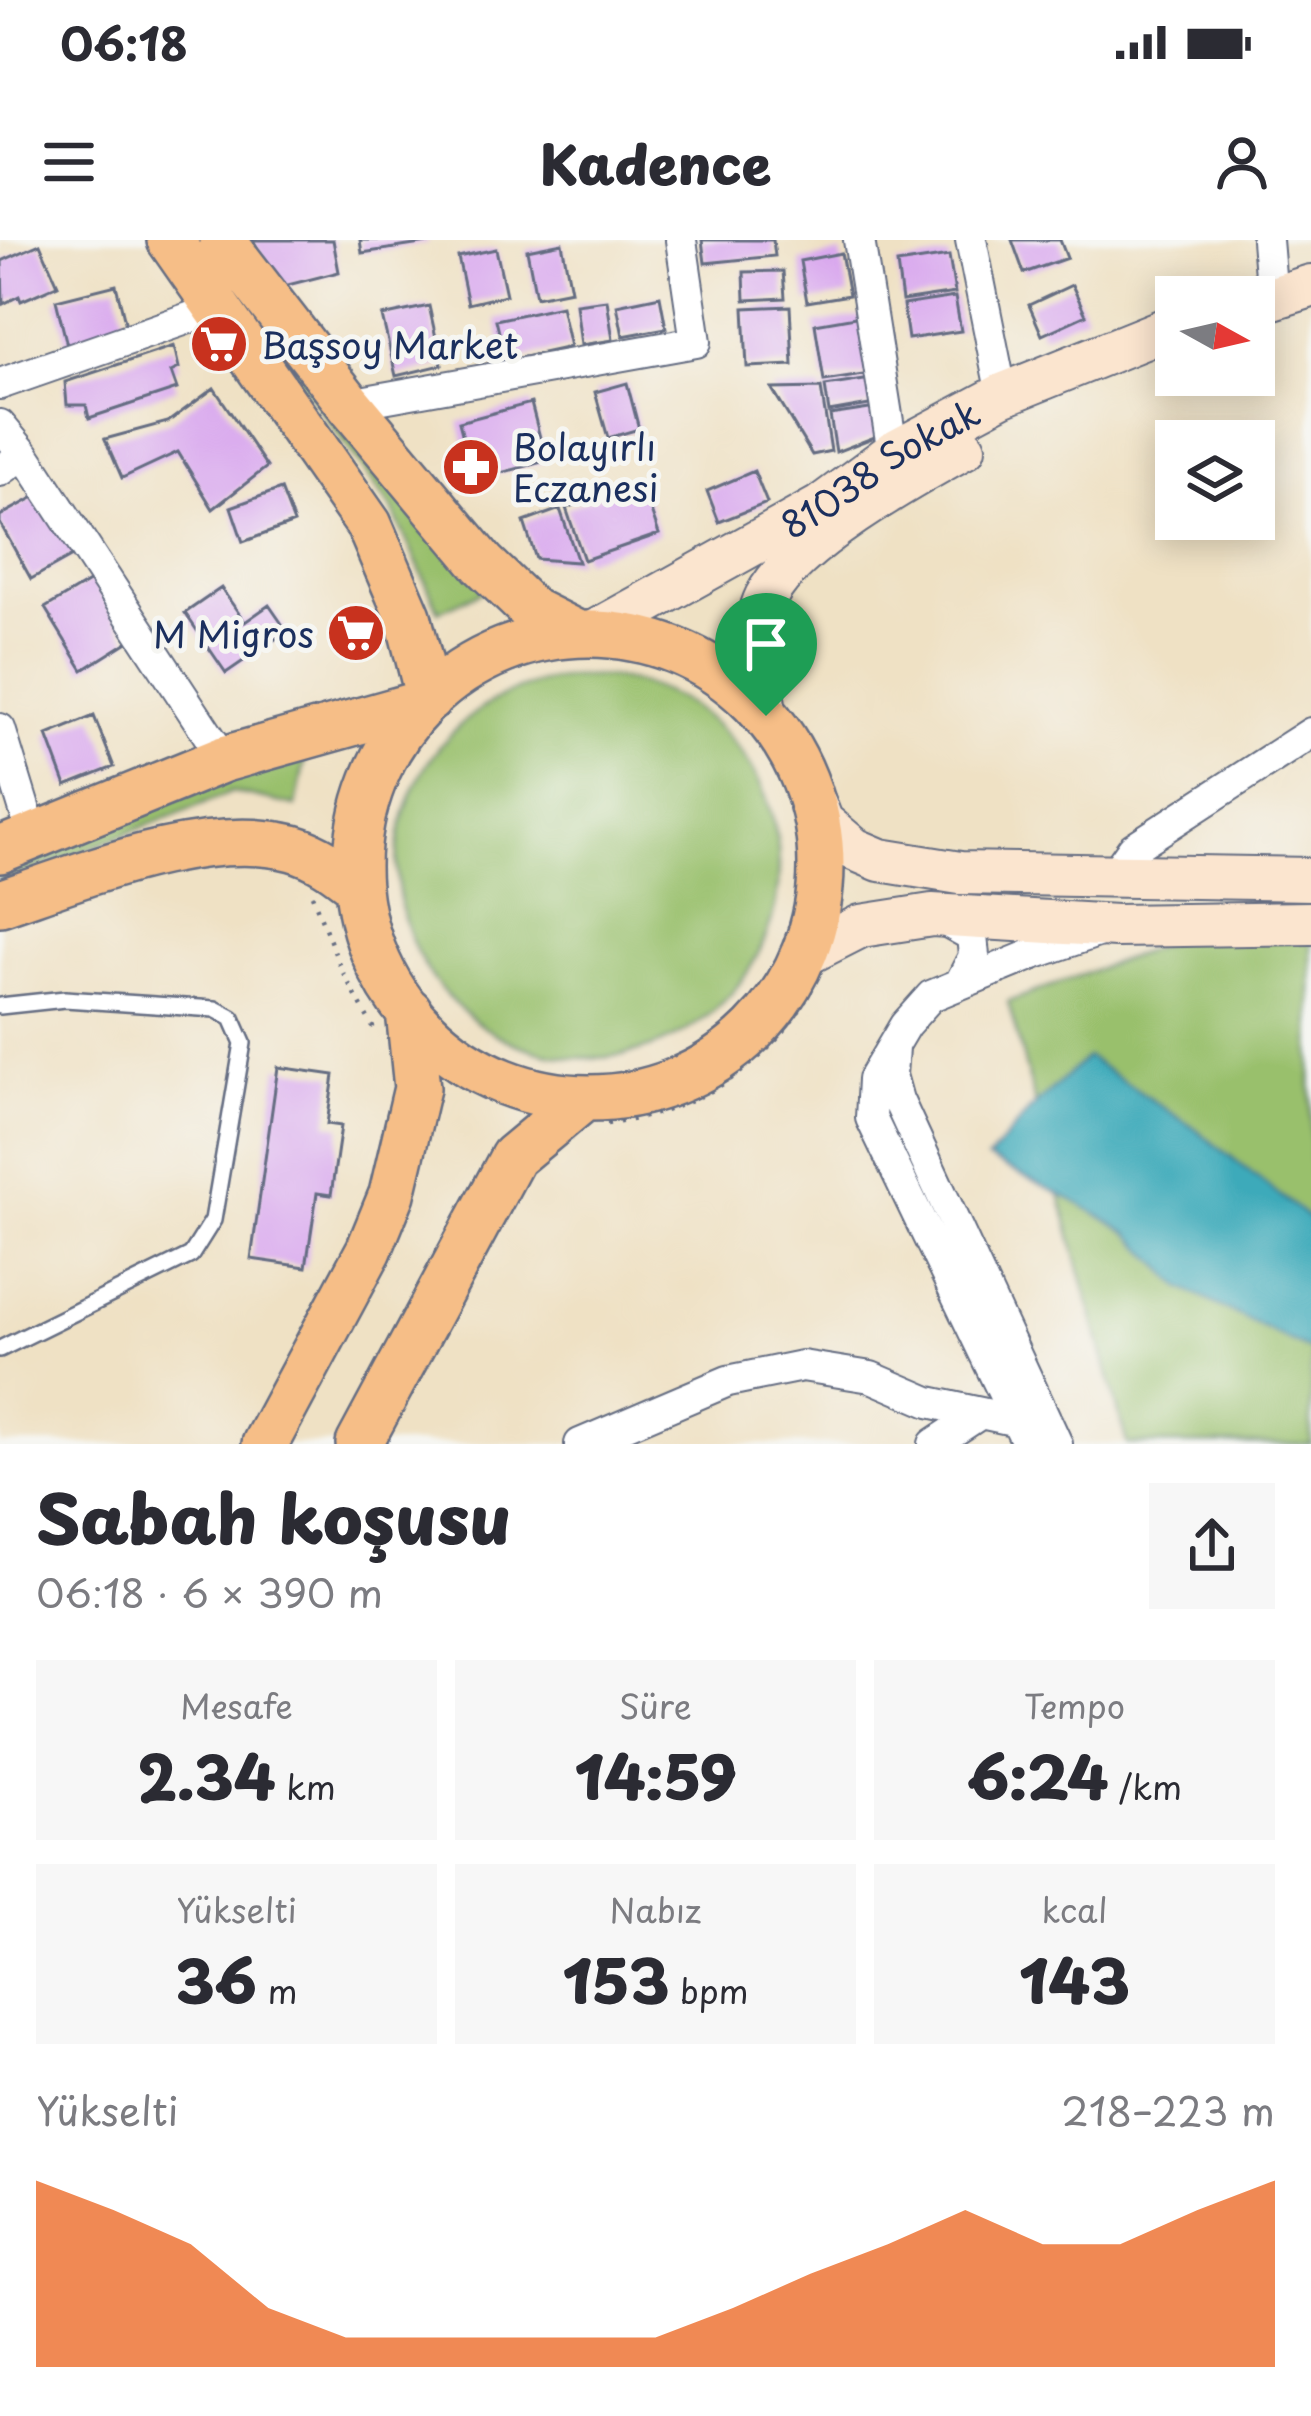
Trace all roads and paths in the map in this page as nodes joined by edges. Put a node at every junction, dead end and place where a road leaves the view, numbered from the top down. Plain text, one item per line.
1 (170, 240) edge
2 (222, 240) edge
3 (681, 240) edge
4 (859, 240) edge
5 (971, 240) edge
6 (1267, 240) edge
7 (1280, 302) edge
8 (215, 309) junction
9 (1155, 334) edge
10 (1155, 355) edge
11 (0, 384) edge
12 (1002, 395) junction
13 (349, 404) junction
14 (0, 424) edge
15 (893, 453) junction
16 (12, 462) edge
17 (585, 633) junction
18 (426, 701) junction
19 (766, 716) junction
20 (0, 729) edge
21 (1311, 733) edge
22 (224, 759) junction
23 (814, 804) junction
24 (16, 843) edge
25 (1113, 876) junction
26 (1311, 879) edge
27 (358, 886) junction
28 (312, 895) dead end
29 (0, 903) edge
30 (932, 915) junction
31 (1311, 923) edge
32 (1116, 926) junction
33 (812, 964) junction
34 (960, 983) junction
35 (0, 1006) edge
36 (395, 1026) junction
37 (893, 1044) junction
38 (596, 1111) junction
39 (0, 1349) edge
40 (980, 1413) junction
41 (1023, 1432) edge
42 (265, 1444) edge
43 (359, 1444) edge
44 (580, 1444) edge
45 (934, 1444) edge
46 (1057, 1444) edge

1 - 8 main road
2 - 13 main road
3 - 13 street
4 - 15 street
5 - 12 street
6 - 7 street
8 - 11 street
8 - 18 main road
9 - 12 main road, 81038 Sokak
10 - 19 main road, 81038 Sokak
12 - 15 main road, 81038 Sokak
13 - 17 main road
14 - 16 street
15 - 17 main road, 81038 Sokak
16 - 22 street
17 - 18 main road
17 - 19 main road
18 - 22 main road
18 - 27 main road
19 - 23 main road
20 - 24 street
21 - 25 street
22 - 24 main road
23 - 25 main road
23 - 33 main road
25 - 26 main road
27 - 29 main road
27 - 36 main road
28 - 36 path
30 - 32 main road
30 - 33 main road
30 - 34 street
31 - 32 main road
32 - 34 street
33 - 38 main road
33 - 38 path
34 - 37 street
35 - 39 lane
36 - 38 main road
36 - 42 main road
37 - 41 street
37 - 46 street
38 - 43 main road
40 - 41 street
40 - 44 street
40 - 45 street

